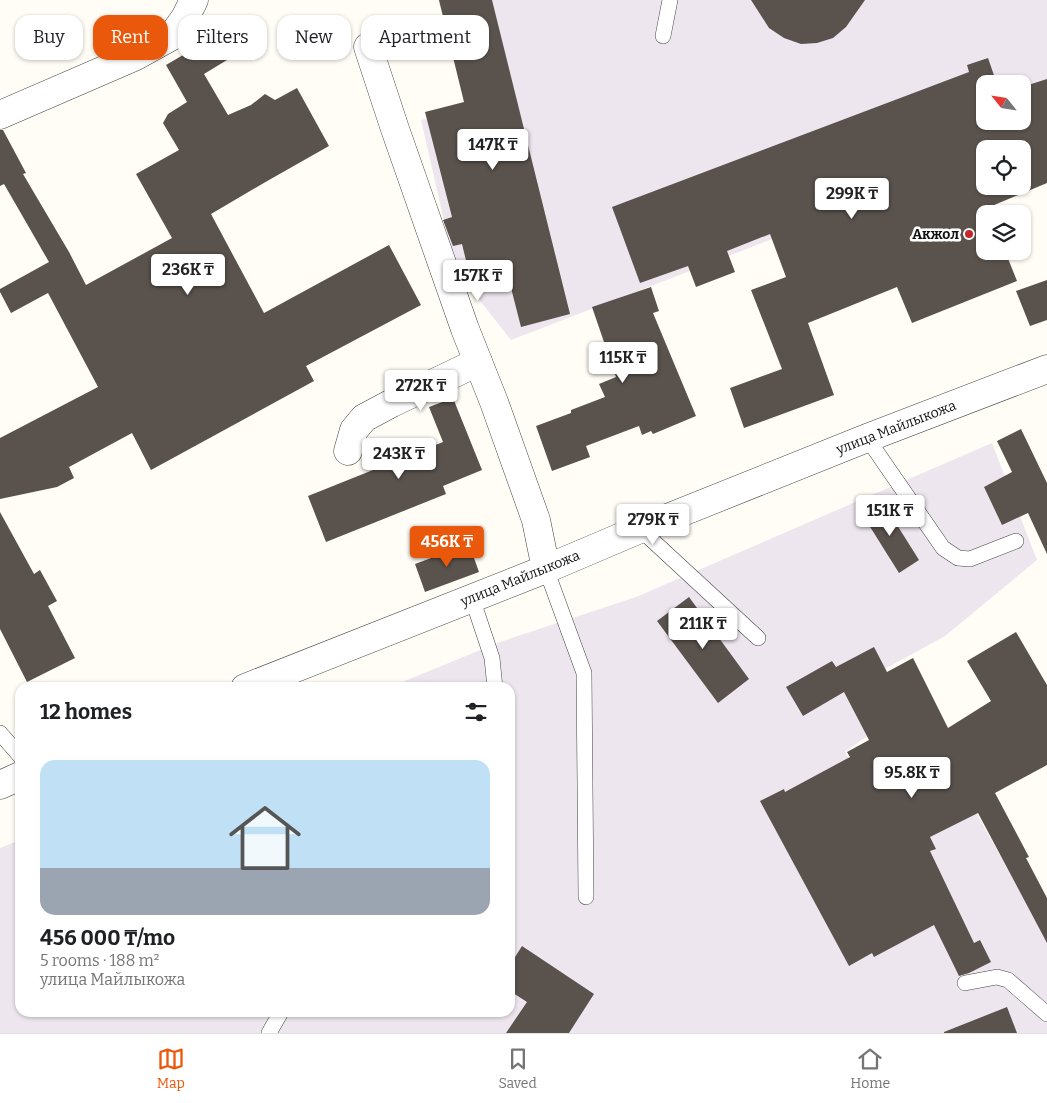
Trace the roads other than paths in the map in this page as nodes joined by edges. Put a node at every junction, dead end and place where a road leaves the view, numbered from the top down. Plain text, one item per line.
1 (194, 0) edge
2 (670, 0) edge
3 (663, 36) dead end
4 (372, 60) edge
5 (0, 115) edge
6 (478, 362) junction
7 (1047, 369) edge
8 (867, 438) junction
9 (348, 451) dead end
10 (640, 529) junction
11 (1016, 542) dead end
12 (546, 568) junction
13 (472, 598) junction
14 (758, 638) dead end
15 (260, 682) edge
16 (494, 682) edge
17 (0, 733) edge
18 (15, 750) edge
19 (15, 778) edge
20 (0, 784) edge
21 (586, 897) dead end
22 (965, 982) dead end
23 (1047, 1014) edge
24 (279, 1017) edge
25 (269, 1033) edge

1 - 5 street
2 - 3 lane
4 - 6 street
6 - 9 street
6 - 12 street
7 - 8 street, улица Майлыкожа
8 - 10 street, улица Майлыкожа
8 - 11 lane
10 - 12 street, улица Майлыкожа
10 - 14 lane
12 - 13 street, улица Майлыкожа
12 - 21 lane
13 - 15 street, улица Майлыкожа
13 - 16 lane
17 - 18 lane
19 - 20 street
22 - 23 lane
24 - 25 lane

